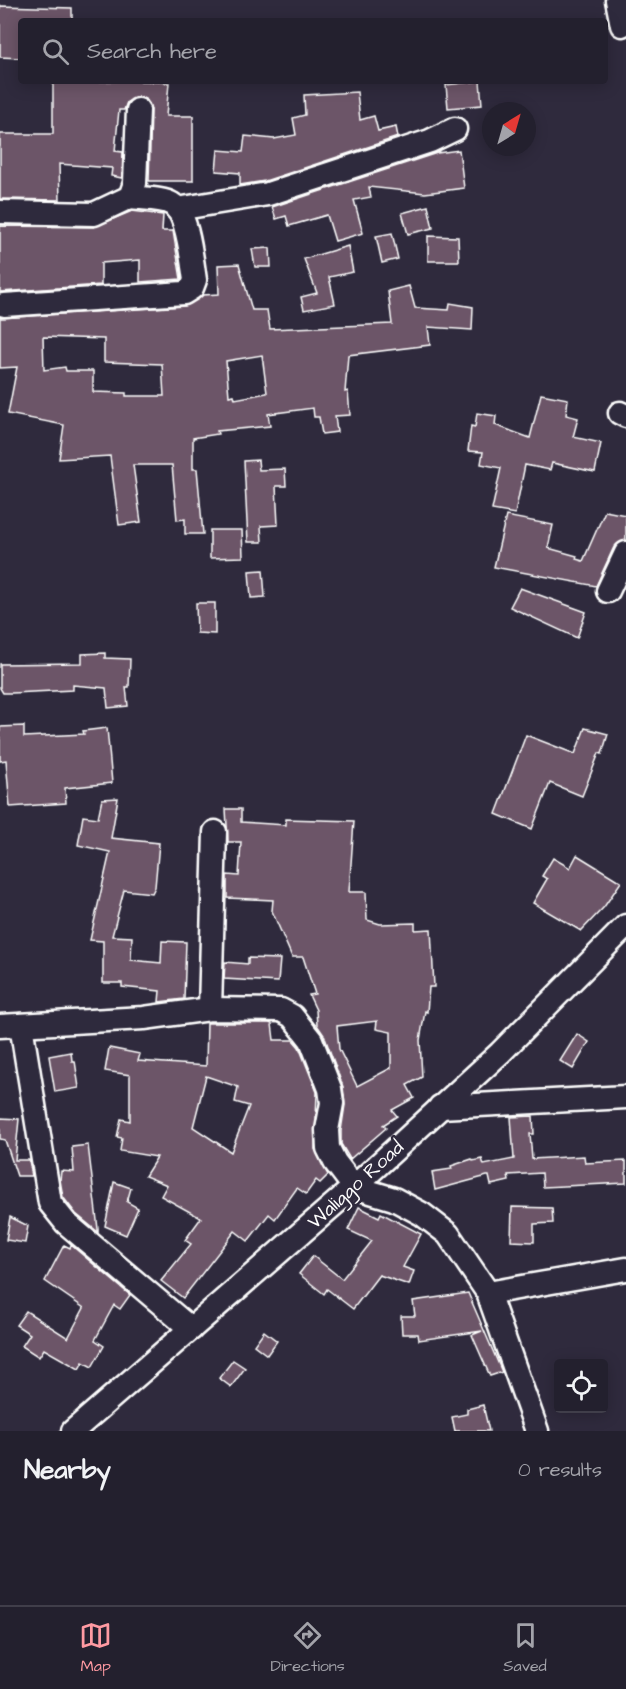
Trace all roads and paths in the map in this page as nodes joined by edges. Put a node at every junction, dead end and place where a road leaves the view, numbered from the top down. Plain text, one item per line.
1 (617, 0) edge
2 (622, 25) dead end
3 (138, 110) dead end
4 (455, 129) dead end
5 (130, 197) junction
6 (177, 209) junction
7 (0, 212) edge
8 (4, 306) dead end
9 (626, 553) edge
10 (608, 591) dead end
11 (215, 832) dead end
12 (626, 926) edge
13 (210, 1009) junction
14 (10, 1026) edge
15 (626, 1097) edge
16 (440, 1107) junction
17 (354, 1187) junction
18 (626, 1269) edge
19 (488, 1293) junction
20 (191, 1329) junction
21 (73, 1431) edge
22 (537, 1431) edge

1 - 2 street
3 - 5 street
4 - 6 street
5 - 6 street
5 - 7 street
6 - 8 street
9 - 10 street
11 - 13 street
12 - 16 street, Waliggo Road
13 - 14 street
13 - 17 street
14 - 20 street
15 - 16 street
16 - 17 street, Waliggo Road
17 - 19 street
17 - 20 street, Waliggo Road
18 - 19 street
19 - 22 street
20 - 21 street, Waliggo Road

